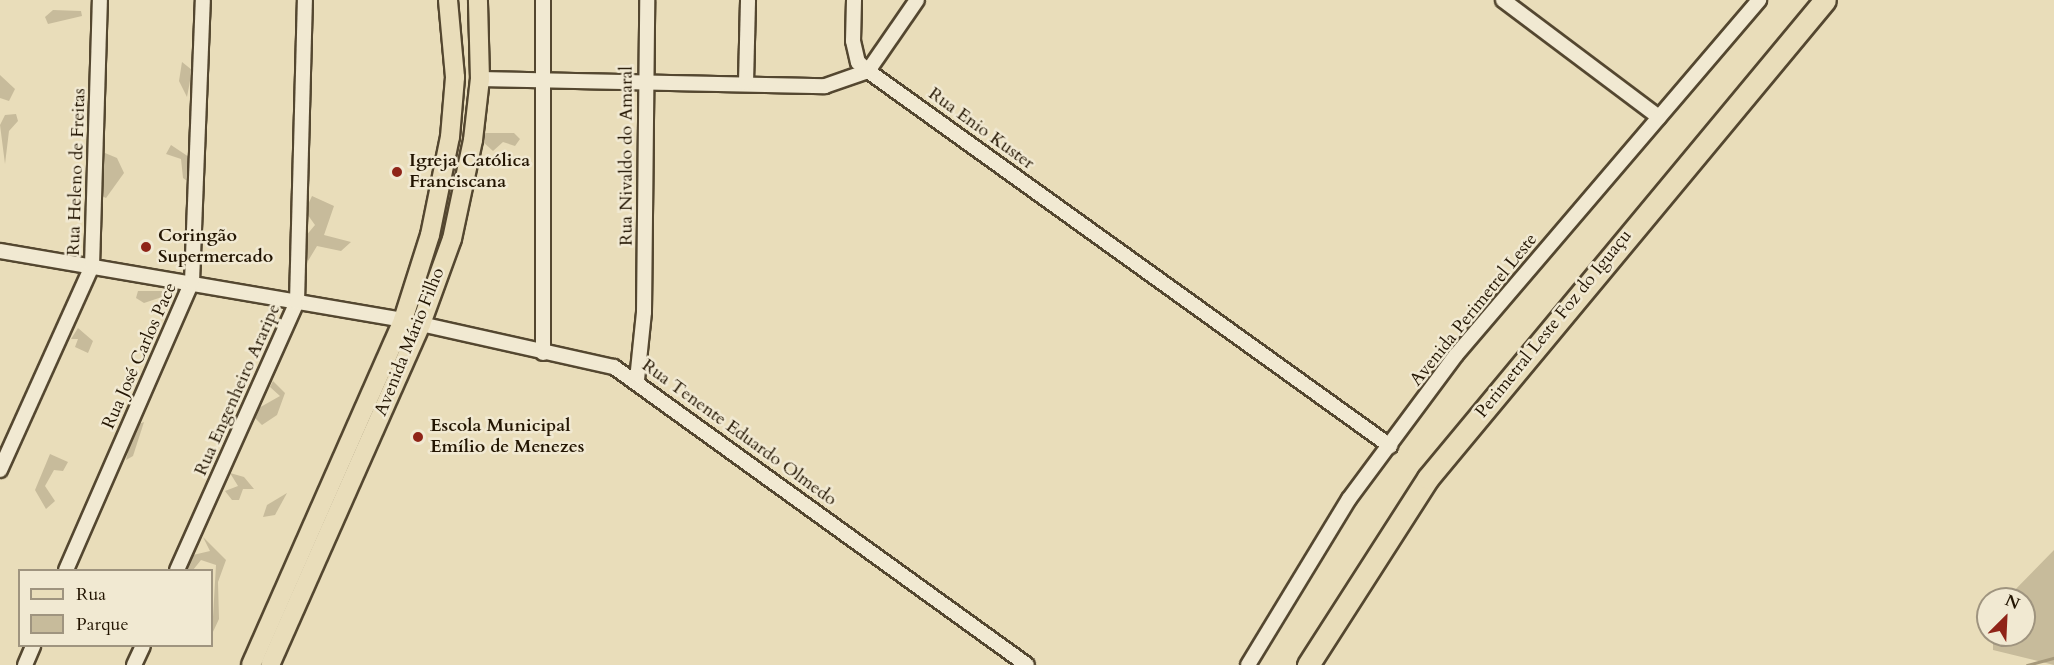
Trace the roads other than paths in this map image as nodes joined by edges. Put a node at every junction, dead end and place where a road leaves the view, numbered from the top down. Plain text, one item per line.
1 (100, 0) edge
2 (202, 0) edge
3 (305, 0) edge
4 (448, 0) edge
5 (478, 0) edge
6 (543, 0) edge
7 (647, 0) edge
8 (748, 0) edge
9 (854, 0) edge
10 (917, 0) edge
11 (1503, 0) edge
12 (1759, 0) edge
13 (1825, 0) edge
14 (868, 71) junction
15 (480, 79) junction
16 (540, 80) junction
17 (645, 82) junction
18 (746, 83) junction
19 (1659, 117) junction
20 (0, 251) edge
21 (92, 266) junction
22 (192, 282) junction
23 (297, 302) junction
24 (412, 322) junction
25 (543, 353) junction
26 (637, 380) junction
27 (1390, 446) junction
28 (0, 470) edge
29 (66, 569) edge
30 (177, 569) edge
31 (32, 647) edge
32 (142, 647) edge
33 (25, 665) edge
34 (134, 665) edge
35 (251, 665) edge
36 (270, 665) edge
37 (1027, 665) edge
38 (1248, 665) edge
39 (1308, 665) edge

1 - 21 street, Rua Heleno de Freitas
2 - 22 street, Rua José Carlos Pace
3 - 23 street, Rua Engenheiro Araripe
4 - 24 main road, Avenida Mário Filho
5 - 15 main road, Avenida Mário Filho
6 - 16 street
7 - 17 street, Rua Nivaldo do Amaral
8 - 18 street
9 - 14 street
10 - 14 street
11 - 19 street
12 - 19 street, Avenida Perimetrel Leste
13 - 39 highway, Perimetral Leste Foz do Iguaçu
14 - 18 street
14 - 27 street, Rua Enio Kuster
15 - 16 street
15 - 24 main road, Avenida Mário Filho
16 - 17 street
16 - 25 street
17 - 18 street
17 - 26 street, Rua Nivaldo do Amaral
19 - 27 street, Avenida Perimetrel Leste
20 - 21 street, Rua Tenente Eduardo Olmedo
21 - 22 street, Rua Tenente Eduardo Olmedo
21 - 28 street, Rua Heleno de Freitas
22 - 23 street, Rua Tenente Eduardo Olmedo
22 - 29 street, Rua José Carlos Pace
23 - 24 street, Rua Tenente Eduardo Olmedo
23 - 30 street, Rua Engenheiro Araripe
24 - 25 street, Rua Tenente Eduardo Olmedo
24 - 35 main road, Avenida Mário Filho
24 - 36 main road, Avenida Mário Filho
25 - 26 street, Rua Tenente Eduardo Olmedo
26 - 37 street, Rua Tenente Eduardo Olmedo
27 - 38 street, Avenida Perimetrel Leste
31 - 33 street
32 - 34 street

